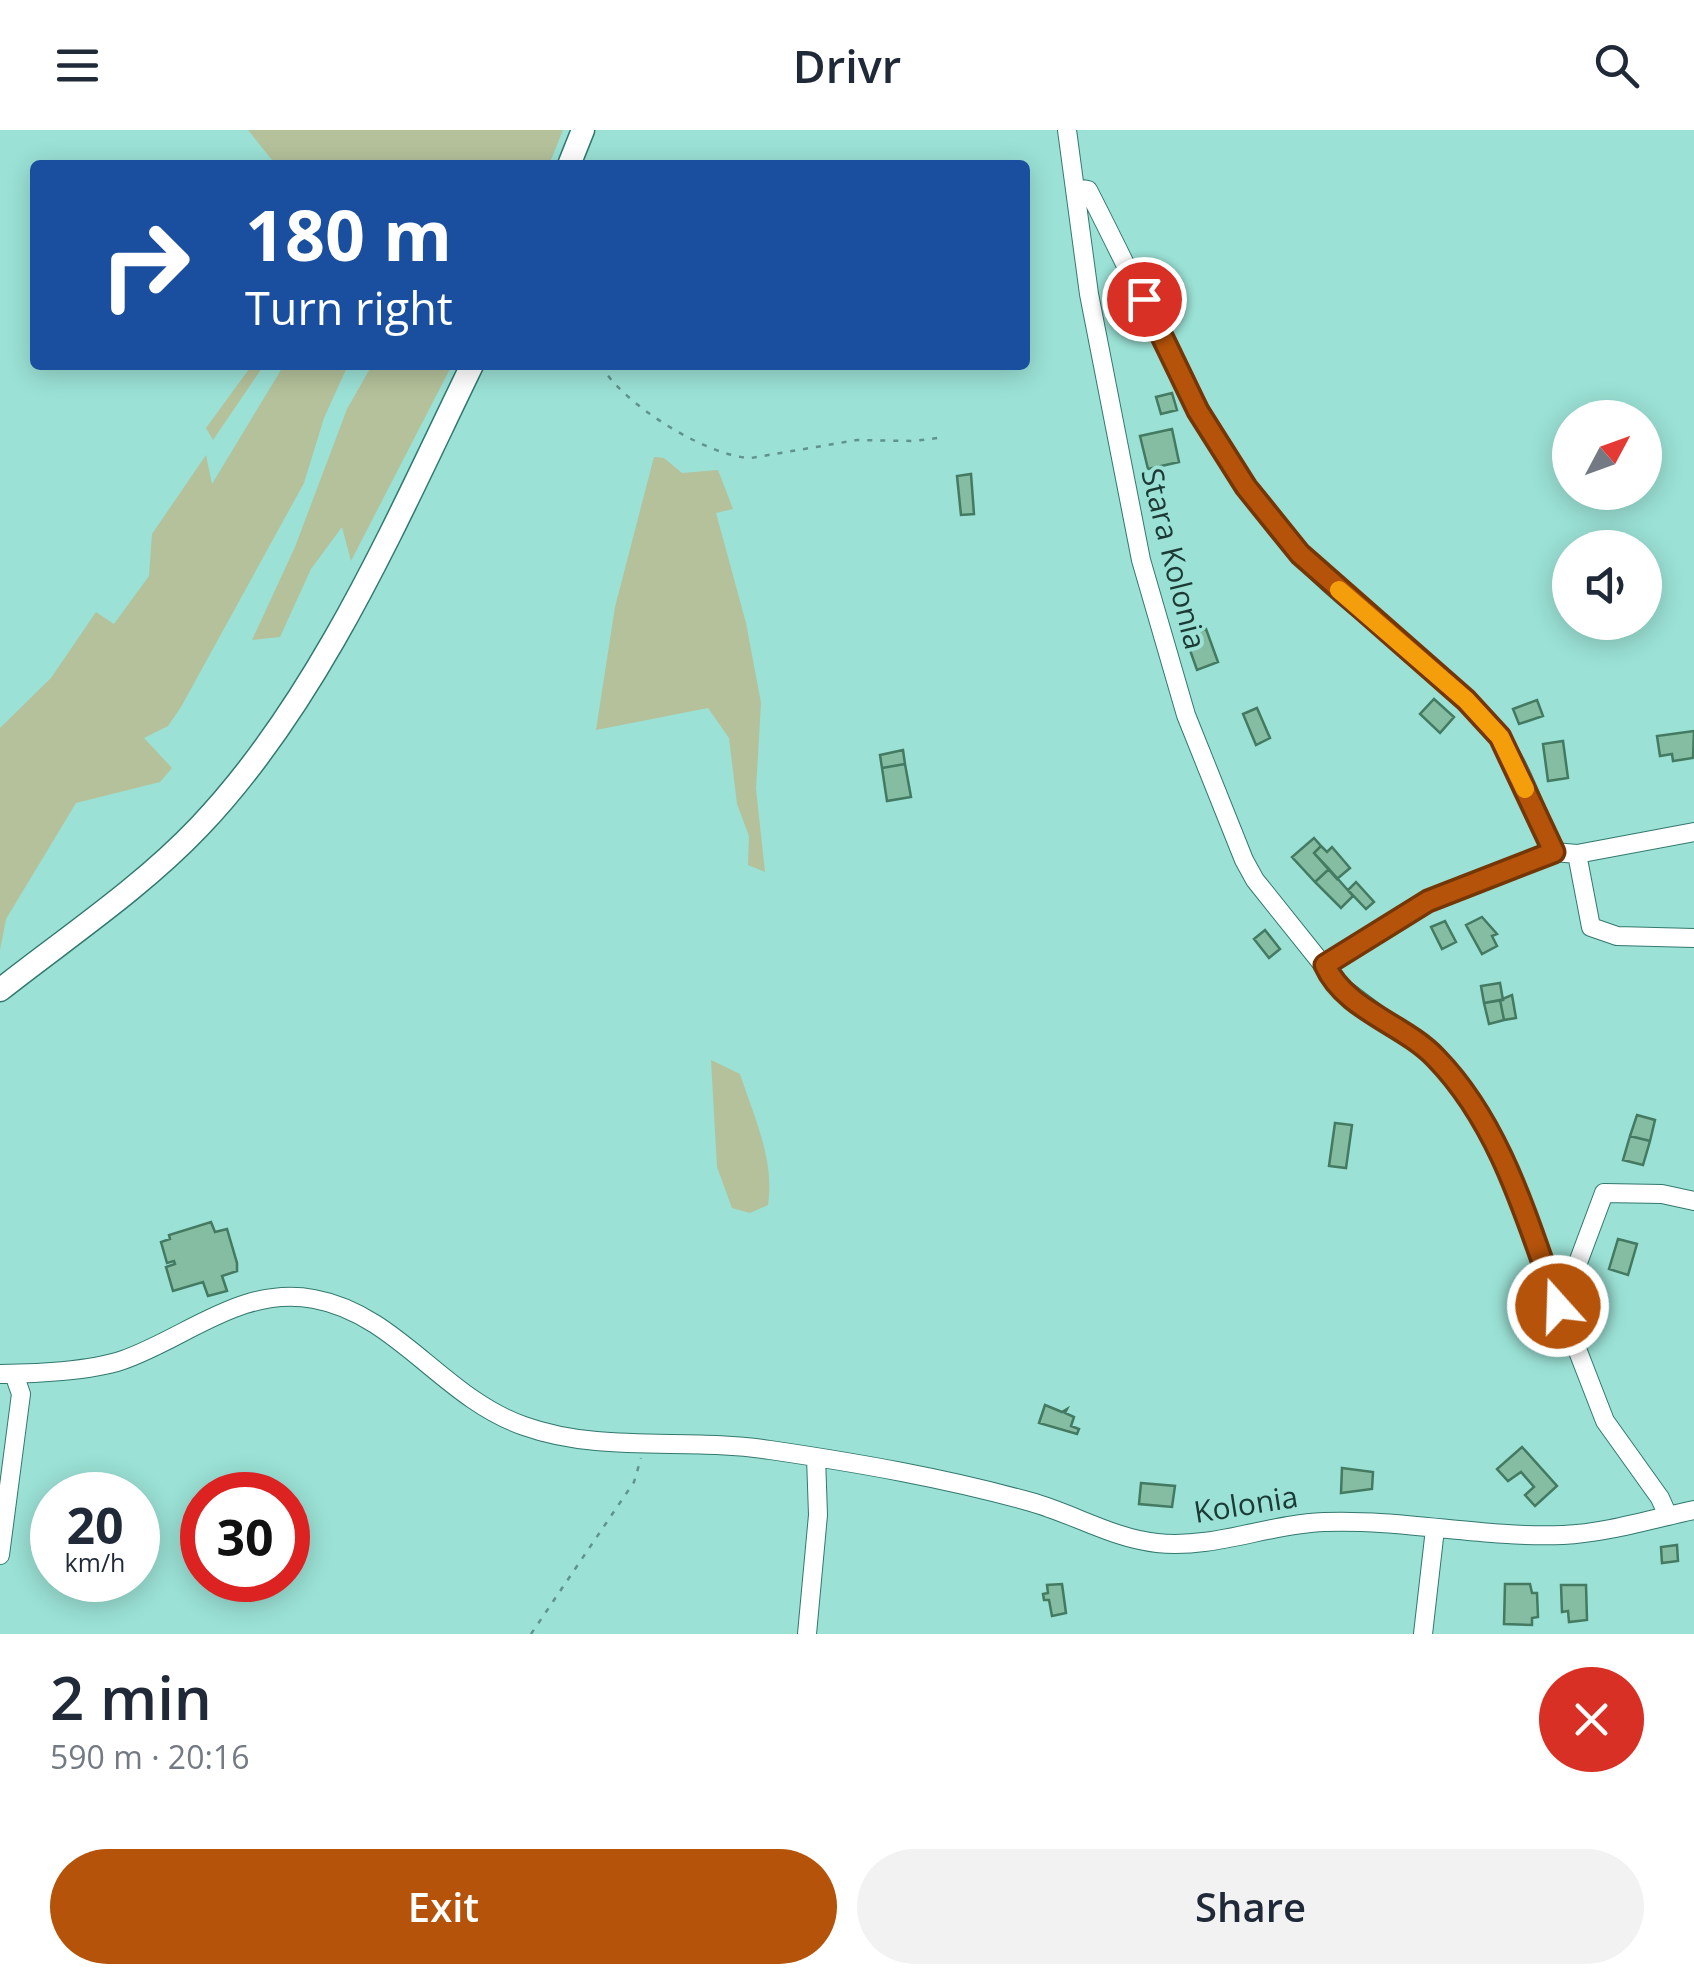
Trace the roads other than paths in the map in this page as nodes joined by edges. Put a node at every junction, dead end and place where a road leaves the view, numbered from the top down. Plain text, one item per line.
1 (582, 130) edge
2 (1067, 130) edge
3 (571, 160) edge
4 (1078, 188) junction
5 (469, 370) edge
6 (1694, 832) edge
7 (1554, 852) junction
8 (1577, 854) junction
9 (1694, 938) edge
10 (1325, 965) junction
11 (6, 983) edge
12 (1694, 1201) edge
13 (1558, 1306) junction
14 (7, 1374) edge
15 (816, 1457) junction
16 (1694, 1510) edge
17 (1668, 1516) junction
18 (1435, 1530) junction
19 (0, 1555) edge
20 (807, 1634) edge
21 (1423, 1634) edge

1 - 3 main road
2 - 4 street, Stara Kolonia
4 - 7 street
4 - 10 street, Stara Kolonia
5 - 11 main road
6 - 8 street
7 - 8 street
7 - 10 street
8 - 9 street
10 - 13 street, Stara Kolonia
12 - 13 street
13 - 17 street, Stara Kolonia
14 - 15 street, Kolonia
14 - 19 street
15 - 18 street, Kolonia
15 - 20 street
16 - 17 street, Kolonia
17 - 18 street, Kolonia
18 - 21 street

